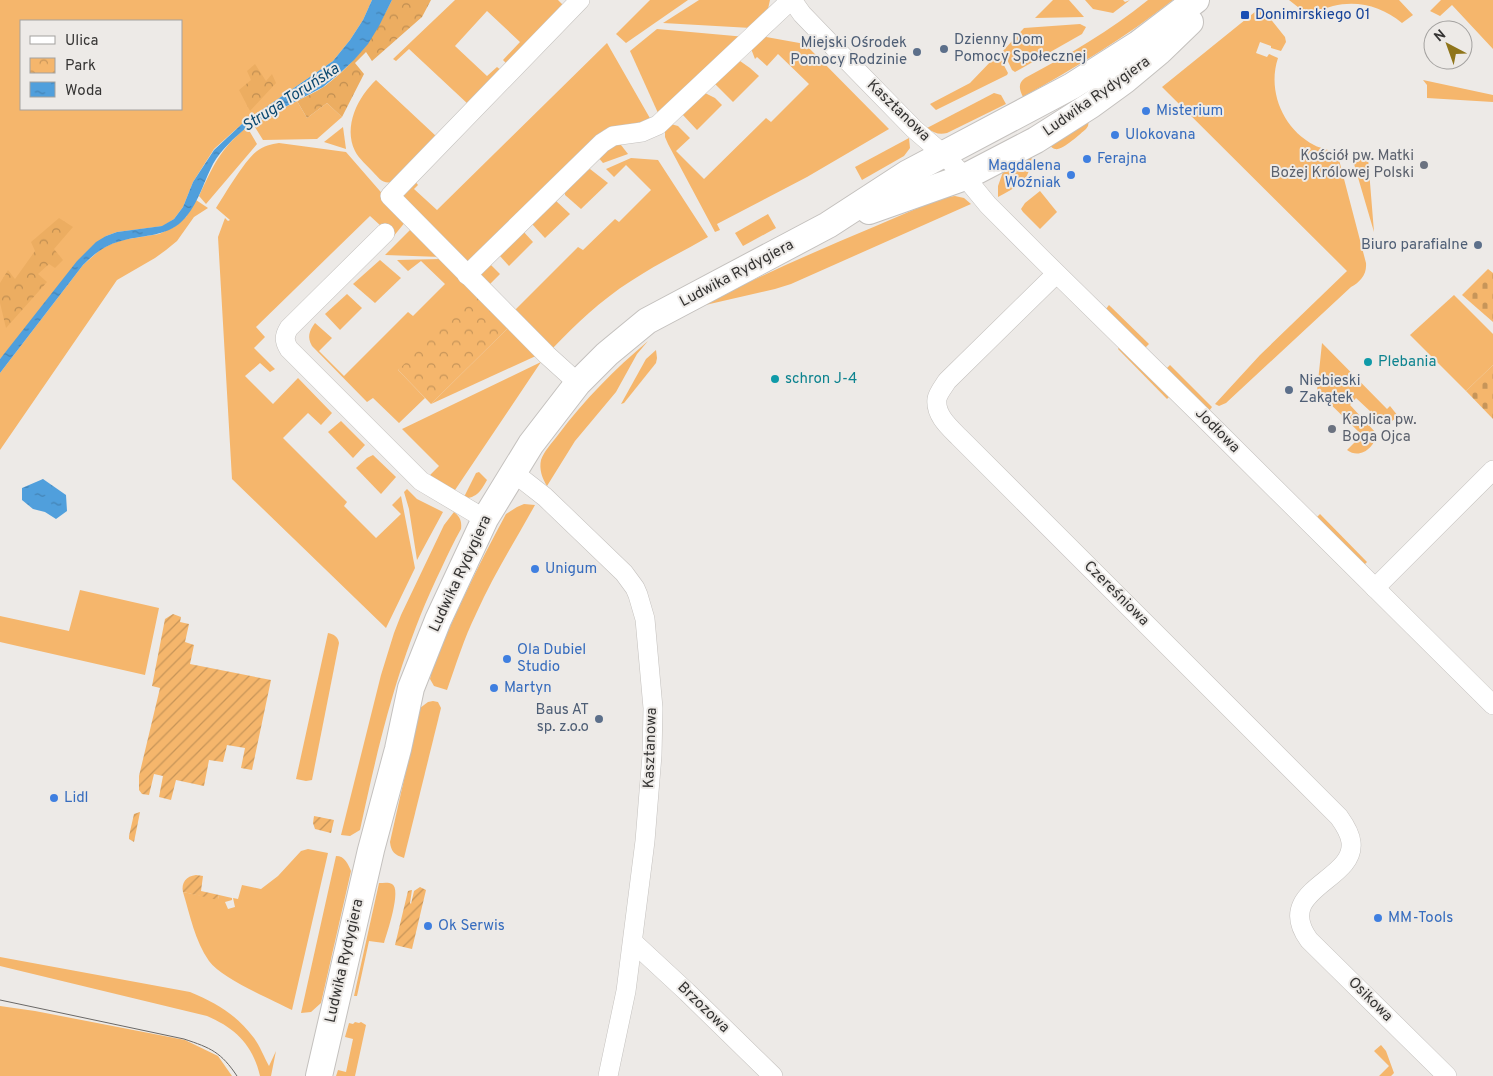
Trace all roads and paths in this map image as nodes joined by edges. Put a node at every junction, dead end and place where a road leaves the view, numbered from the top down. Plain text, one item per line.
1 (580, 0) edge
2 (792, 0) edge
3 (1196, 0) edge
4 (1210, 0) edge
5 (943, 154) junction
6 (965, 177) junction
7 (828, 225) junction
8 (385, 233) dead end
9 (1056, 274) junction
10 (468, 275) junction
11 (578, 383) junction
12 (1493, 470) edge
13 (513, 472) junction
14 (485, 519) junction
15 (1375, 588) junction
16 (1493, 705) edge
17 (1299, 919) joint
18 (632, 942) junction
19 (319, 1076) edge
20 (608, 1076) edge
21 (773, 1076) edge
22 (1447, 1076) edge

1 - 10 street
2 - 5 street, Kasztanowa
2 - 10 street
3 - 5 street, Ludwika Rydygiera
4 - 6 street, Ludwika Rydygiera
5 - 6 street, Jodłowa
5 - 7 street, Ludwika Rydygiera
6 - 7 street, Ludwika Rydygiera
6 - 9 street, Jodłowa
7 - 11 street, Ludwika Rydygiera
8 - 14 street
9 - 15 street, Jodłowa
9 - 17 street, Czereśniowa
10 - 11 street
11 - 13 street, Ludwika Rydygiera
12 - 15 street
13 - 14 street, Ludwika Rydygiera
13 - 18 street, Kasztanowa
14 - 19 street, Ludwika Rydygiera
15 - 16 street, Jodłowa
17 - 22 street, Osikowa
18 - 20 street, Kasztanowa
18 - 21 street, Brzozowa

